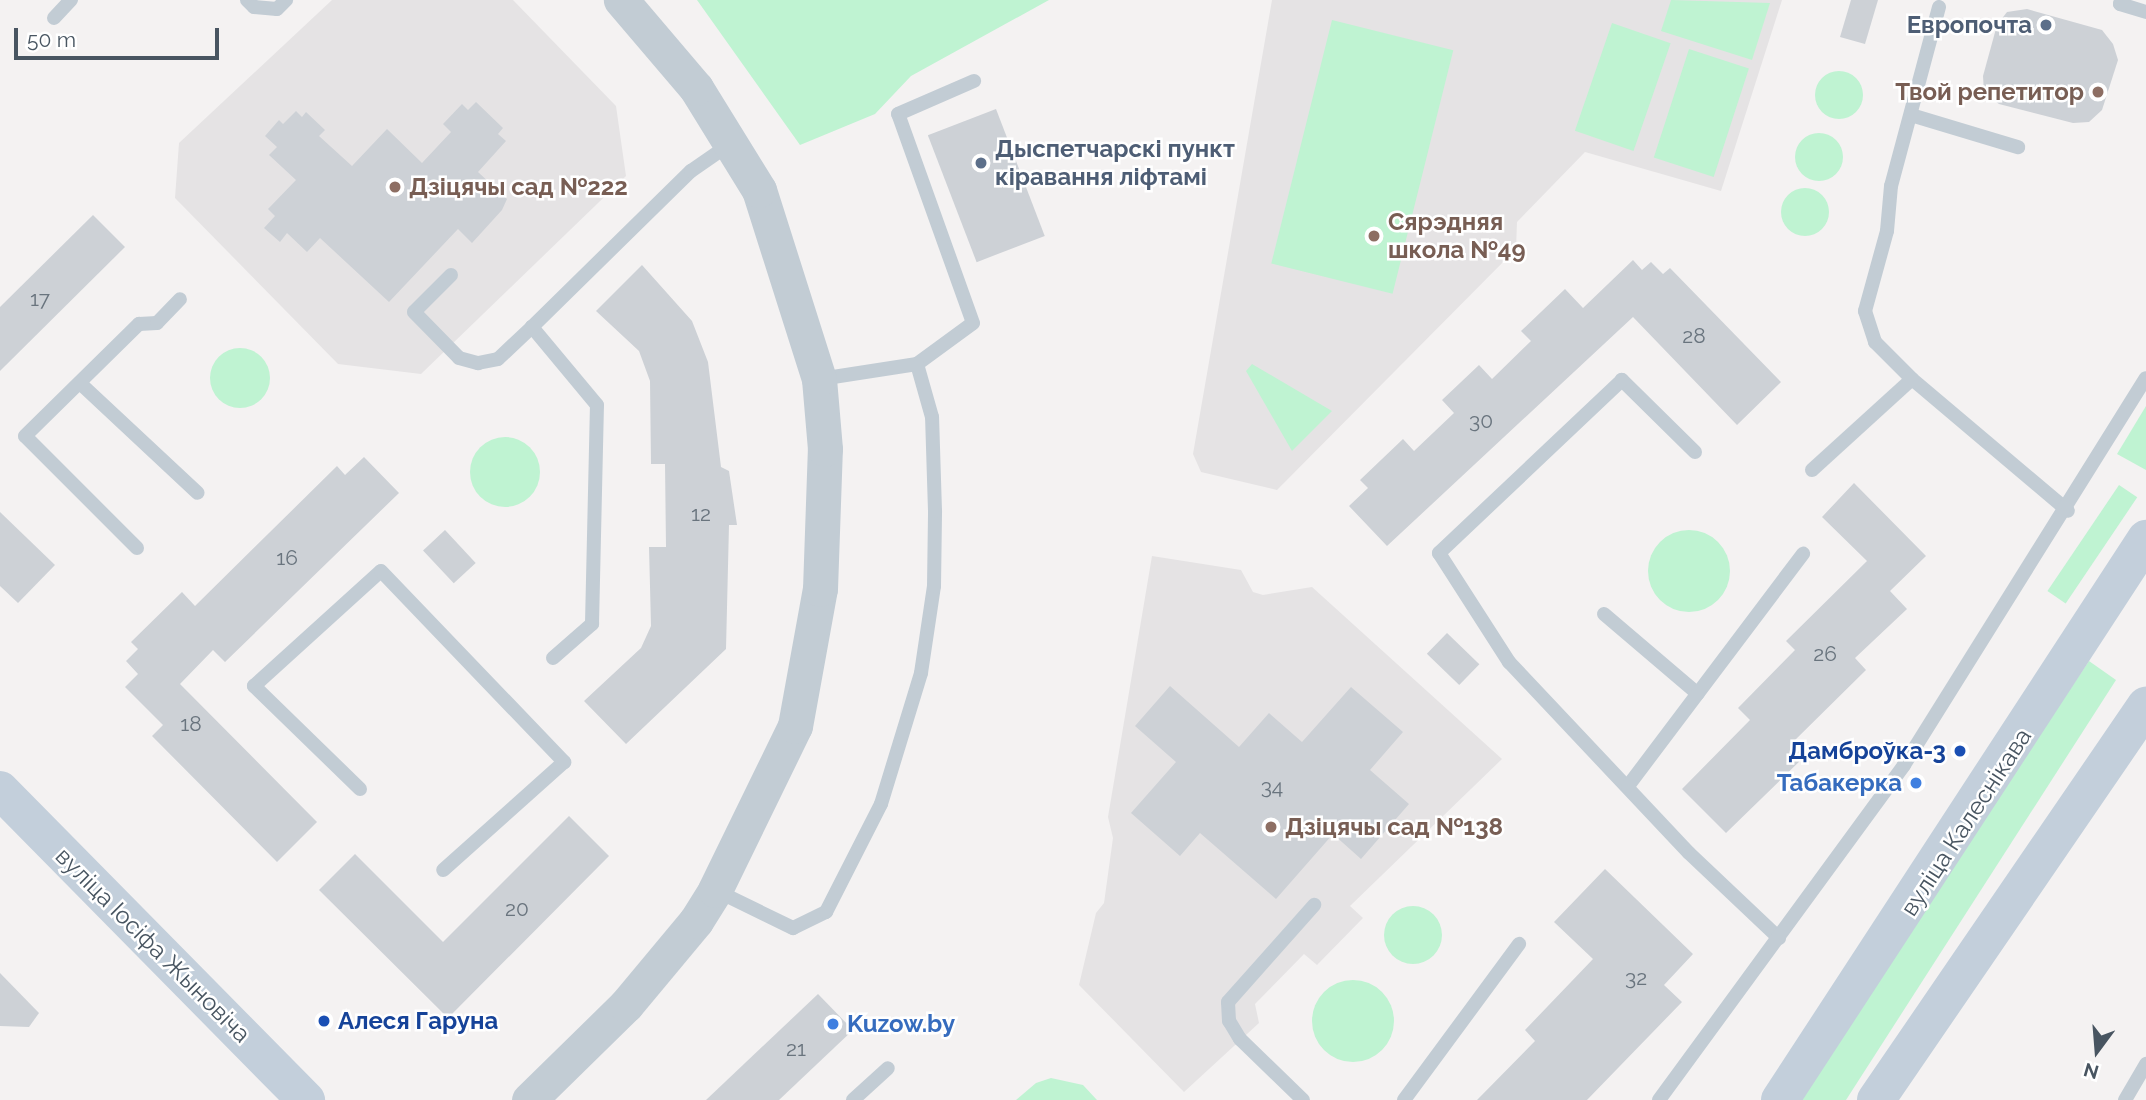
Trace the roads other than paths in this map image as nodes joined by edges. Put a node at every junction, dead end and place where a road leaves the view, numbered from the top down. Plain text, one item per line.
1 (71, 0) edge
2 (247, 0) edge
3 (286, 0) edge
4 (621, 0) edge
5 (2121, 0) edge
6 (1939, 7) dead end
7 (2146, 12) edge
8 (54, 18) dead end
9 (974, 81) dead end
10 (1911, 115) junction
11 (730, 144) junction
12 (2018, 147) dead end
13 (451, 275) dead end
14 (180, 299) dead end
15 (532, 327) junction
16 (917, 364) junction
17 (2146, 378) edge
18 (820, 379) junction
19 (1912, 379) junction
20 (82, 385) junction
21 (1695, 452) dead end
22 (1812, 470) dead end
23 (198, 493) dead end
24 (2068, 511) junction
25 (137, 548) dead end
26 (1803, 554) dead end
27 (2140, 562) edge
28 (1604, 614) dead end
29 (553, 658) dead end
30 (1698, 694) junction
31 (2146, 706) edge
32 (1628, 786) junction
33 (360, 789) dead end
34 (0, 790) edge
35 (443, 870) dead end
36 (715, 890) junction
37 (1314, 905) dead end
38 (1779, 938) junction
39 (1519, 944) dead end
40 (2146, 1063) edge
41 (888, 1068) dead end
42 (306, 1100) edge
43 (529, 1100) edge
44 (853, 1100) edge
45 (1303, 1100) edge
46 (1404, 1100) edge
47 (1659, 1100) edge
48 (1780, 1100) edge
49 (1877, 1100) edge
50 (2125, 1100) edge

1 - 8 lane
2 - 3 lane
4 - 11 street
5 - 7 lane
6 - 10 lane
9 - 16 lane
10 - 12 lane
10 - 19 lane
11 - 15 lane
11 - 18 street
13 - 15 lane
14 - 20 lane
15 - 29 lane
16 - 18 lane
16 - 36 lane
17 - 24 lane
18 - 36 street
19 - 22 lane
19 - 24 lane
20 - 23 lane
20 - 25 lane
21 - 32 lane
24 - 38 lane
26 - 30 lane
27 - 48 main road, вуліца Калеснікава
28 - 30 lane
30 - 32 lane
31 - 49 main road
32 - 38 lane
33 - 35 lane
34 - 42 main road, вуліца Іосіфа Жыновіча
36 - 43 street
37 - 45 lane
38 - 47 lane
39 - 46 lane
40 - 50 lane
41 - 44 lane

